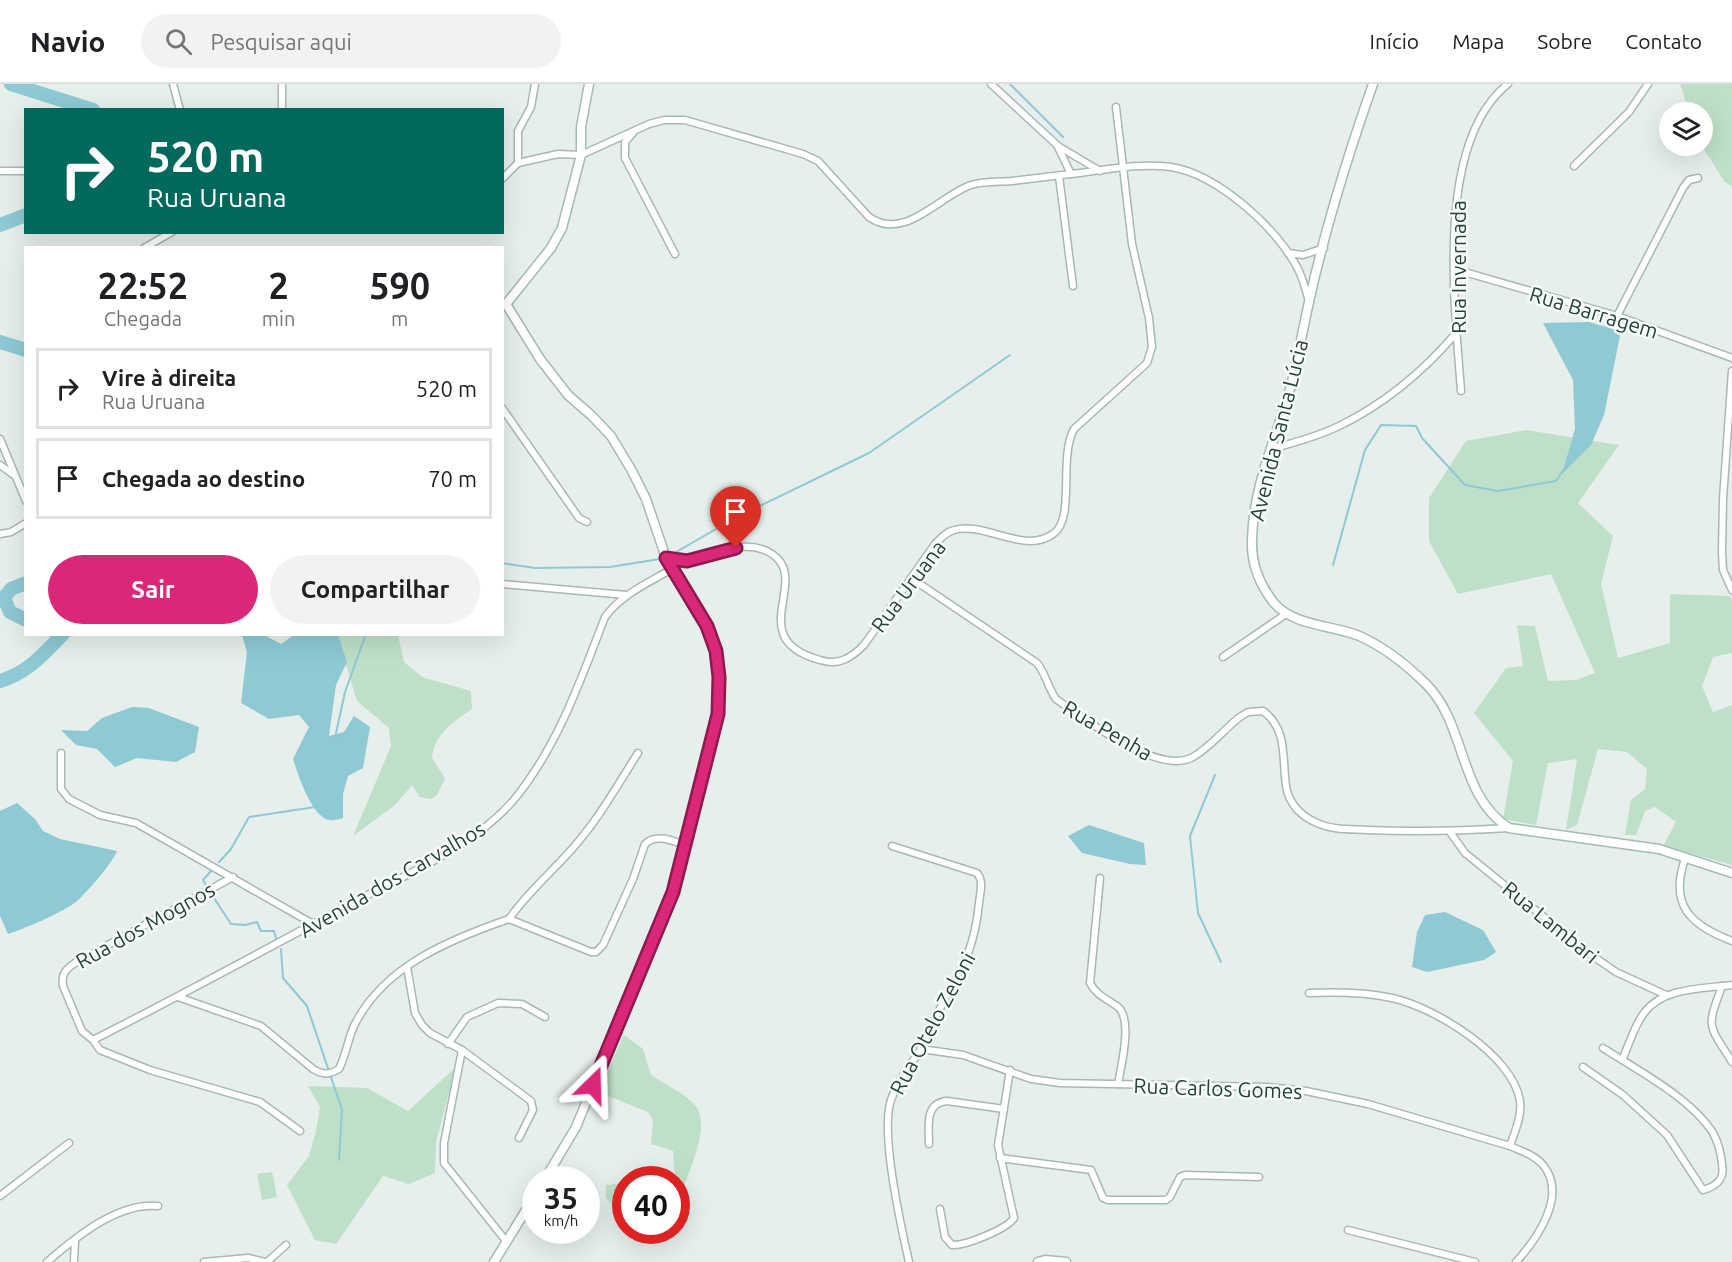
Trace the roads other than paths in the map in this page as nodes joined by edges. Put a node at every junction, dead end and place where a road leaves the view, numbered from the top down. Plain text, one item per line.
1 (172, 84) edge
2 (282, 84) edge
3 (535, 84) edge
4 (589, 84) edge
5 (991, 84) edge
6 (1373, 84) edge
7 (1508, 84) edge
8 (1648, 84) edge
9 (1116, 107) dead end
10 (179, 108) edge
11 (282, 108) edge
12 (636, 130) junction
13 (1057, 146) junction
14 (581, 155) junction
15 (519, 163) junction
16 (1574, 166) dead end
17 (1121, 168) junction
18 (0, 171) edge
19 (24, 171) edge
20 (1100, 171) junction
21 (1071, 174) junction
22 (1059, 176) junction
23 (504, 177) edge
24 (1698, 178) dead end
25 (168, 234) edge
26 (148, 246) edge
27 (1324, 248) junction
28 (1287, 253) junction
29 (675, 254) dead end
30 (1454, 269) junction
31 (1073, 286) dead end
32 (1309, 301) junction
33 (504, 304) edge
34 (1617, 316) junction
35 (1457, 332) junction
36 (1732, 358) edge
37 (1732, 371) edge
38 (1461, 391) dead end
39 (504, 411) edge
40 (0, 439) edge
41 (1271, 449) junction
42 (0, 465) edge
43 (15, 476) junction
44 (24, 496) edge
45 (587, 522) dead end
46 (24, 523) edge
47 (0, 534) edge
48 (665, 556) junction
49 (672, 569) junction
50 (911, 578) junction
51 (504, 584) edge
52 (1732, 590) edge
53 (626, 595) junction
54 (1286, 614) junction
55 (1223, 657) dead end
56 (61, 753) dead end
57 (638, 753) dead end
58 (1509, 828) junction
59 (1449, 832) junction
60 (686, 845) junction
61 (892, 846) dead end
62 (1685, 859) junction
63 (1732, 873) edge
64 (233, 877) junction
65 (1100, 878) dead end
66 (509, 919) junction
67 (313, 924) junction
68 (1732, 941) edge
69 (407, 967) junction
70 (1732, 985) edge
71 (1722, 986) junction
72 (1309, 993) dead end
73 (1666, 996) junction
74 (178, 997) junction
75 (545, 1017) dead end
76 (93, 1040) junction
77 (448, 1044) junction
78 (1603, 1048) dead end
79 (921, 1049) junction
80 (462, 1050) junction
81 (1622, 1060) junction
82 (1732, 1062) edge
83 (1583, 1067) dead end
84 (1010, 1070) junction
85 (1118, 1084) junction
86 (1004, 1109) junction
87 (300, 1131) dead end
88 (519, 1138) dead end
89 (69, 1143) dead end
90 (929, 1144) dead end
91 (1510, 1146) junction
92 (1000, 1158) junction
93 (553, 1166) edge
94 (1259, 1178) dead end
95 (0, 1196) edge
96 (158, 1206) dead end
97 (940, 1209) dead end
98 (522, 1215) edge
99 (1347, 1230) dead end
100 (75, 1240) junction
101 (506, 1240) junction
102 (286, 1245) dead end
103 (49, 1261) edge
104 (74, 1262) edge
105 (204, 1262) edge
106 (266, 1262) edge
107 (494, 1262) edge
108 (909, 1262) edge
109 (1038, 1262) edge
110 (1066, 1262) edge
111 (1475, 1262) edge
112 (1516, 1262) edge

1 - 10 street
2 - 11 street
3 - 15 street
4 - 14 street
5 - 13 street
6 - 27 street, Avenida Santa Lúcia
7 - 30 street, Rua Invernada
8 - 16 street
9 - 17 street, Rua Uruana
12 - 14 street
12 - 22 street
12 - 29 street
13 - 20 street
13 - 21 street
14 - 15 street
14 - 33 street
15 - 23 street
17 - 20 street
17 - 28 street
17 - 50 street, Rua Uruana
18 - 19 street
20 - 21 street
21 - 22 street
22 - 31 street
24 - 34 street
25 - 26 street
27 - 28 street
27 - 32 street, Avenida Santa Lúcia
28 - 32 street
30 - 34 street, Rua Barragem
30 - 35 street, Rua Invernada
32 - 41 street, Avenida Santa Lúcia
33 - 48 street
34 - 36 street, Rua Barragem
35 - 38 street, Rua Invernada
35 - 41 street
37 - 52 street
39 - 45 street
40 - 43 street
41 - 54 street, Avenida Santa Lúcia
42 - 43 street
43 - 44 street
46 - 47 street
48 - 49 street
48 - 50 street, Rua Uruana
49 - 53 street, Avenida dos Carvalhos
49 - 60 street
50 - 59 street, Rua Penha
51 - 53 street
53 - 67 street, Avenida dos Carvalhos
54 - 55 street
54 - 58 street
56 - 64 street
57 - 66 street
58 - 59 street, Rua Penha
58 - 62 street
59 - 73 street, Rua Lambari
60 - 66 street
60 - 93 street
61 - 79 street, Rua Otelo Zeloni
62 - 63 street
62 - 68 street
64 - 67 street
64 - 76 street, Rua dos Mognos
65 - 85 street
66 - 69 street
67 - 74 street, Avenida dos Carvalhos
69 - 74 street
69 - 77 street
70 - 71 street
71 - 73 street
71 - 82 street
72 - 91 street
73 - 81 street
74 - 76 street, Avenida dos Carvalhos
75 - 77 street
76 - 87 street
77 - 80 street
78 - 81 street
79 - 84 street, Rua Carlos Gomes
79 - 108 street, Rua Otelo Zeloni
80 - 88 street
80 - 101 street
81 - 83 street
84 - 85 street, Rua Carlos Gomes
84 - 86 street
85 - 91 street, Rua Carlos Gomes
86 - 90 street
86 - 92 street
89 - 95 street
91 - 112 street, Rua Carlos Gomes
92 - 94 street
92 - 97 street
96 - 100 street
98 - 101 street
99 - 111 street
100 - 103 street
100 - 104 street
101 - 107 street
102 - 106 street
105 - 106 street
109 - 110 street

